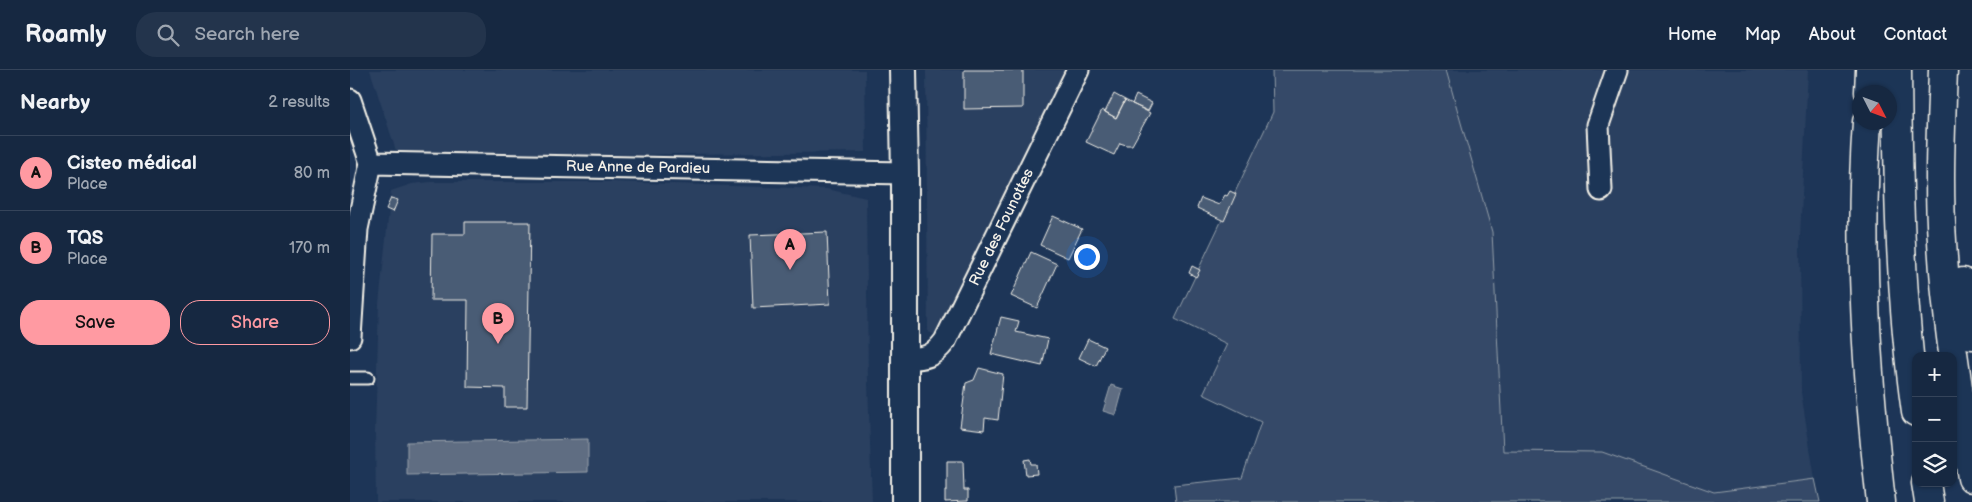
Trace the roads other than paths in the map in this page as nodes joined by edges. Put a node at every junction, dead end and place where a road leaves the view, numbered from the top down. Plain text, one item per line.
1 (903, 70) edge
2 (1078, 70) edge
3 (1617, 70) edge
4 (1870, 70) edge
5 (1898, 70) edge
6 (1943, 70) edge
7 (1869, 85) edge
8 (350, 100) edge
9 (1867, 130) edge
10 (1941, 150) junction
11 (370, 162) junction
12 (905, 173) junction
13 (1601, 190) dead end
14 (1972, 335) edge
15 (350, 337) edge
16 (905, 359) junction
17 (350, 378) edge
18 (368, 378) dead end
19 (1915, 397) edge
20 (1972, 478) edge
21 (1927, 487) edge
22 (905, 502) edge
23 (1881, 502) edge
24 (1929, 502) edge

1 - 12 street
2 - 16 street, Rue des Founottes
3 - 13 street
4 - 7 highway
5 - 19 highway
6 - 10 highway
8 - 11 street
9 - 23 highway
10 - 14 highway
10 - 20 highway
11 - 12 street, Rue Anne de Pardieu
11 - 15 street
12 - 16 street
16 - 22 street
17 - 18 lane
21 - 24 highway

